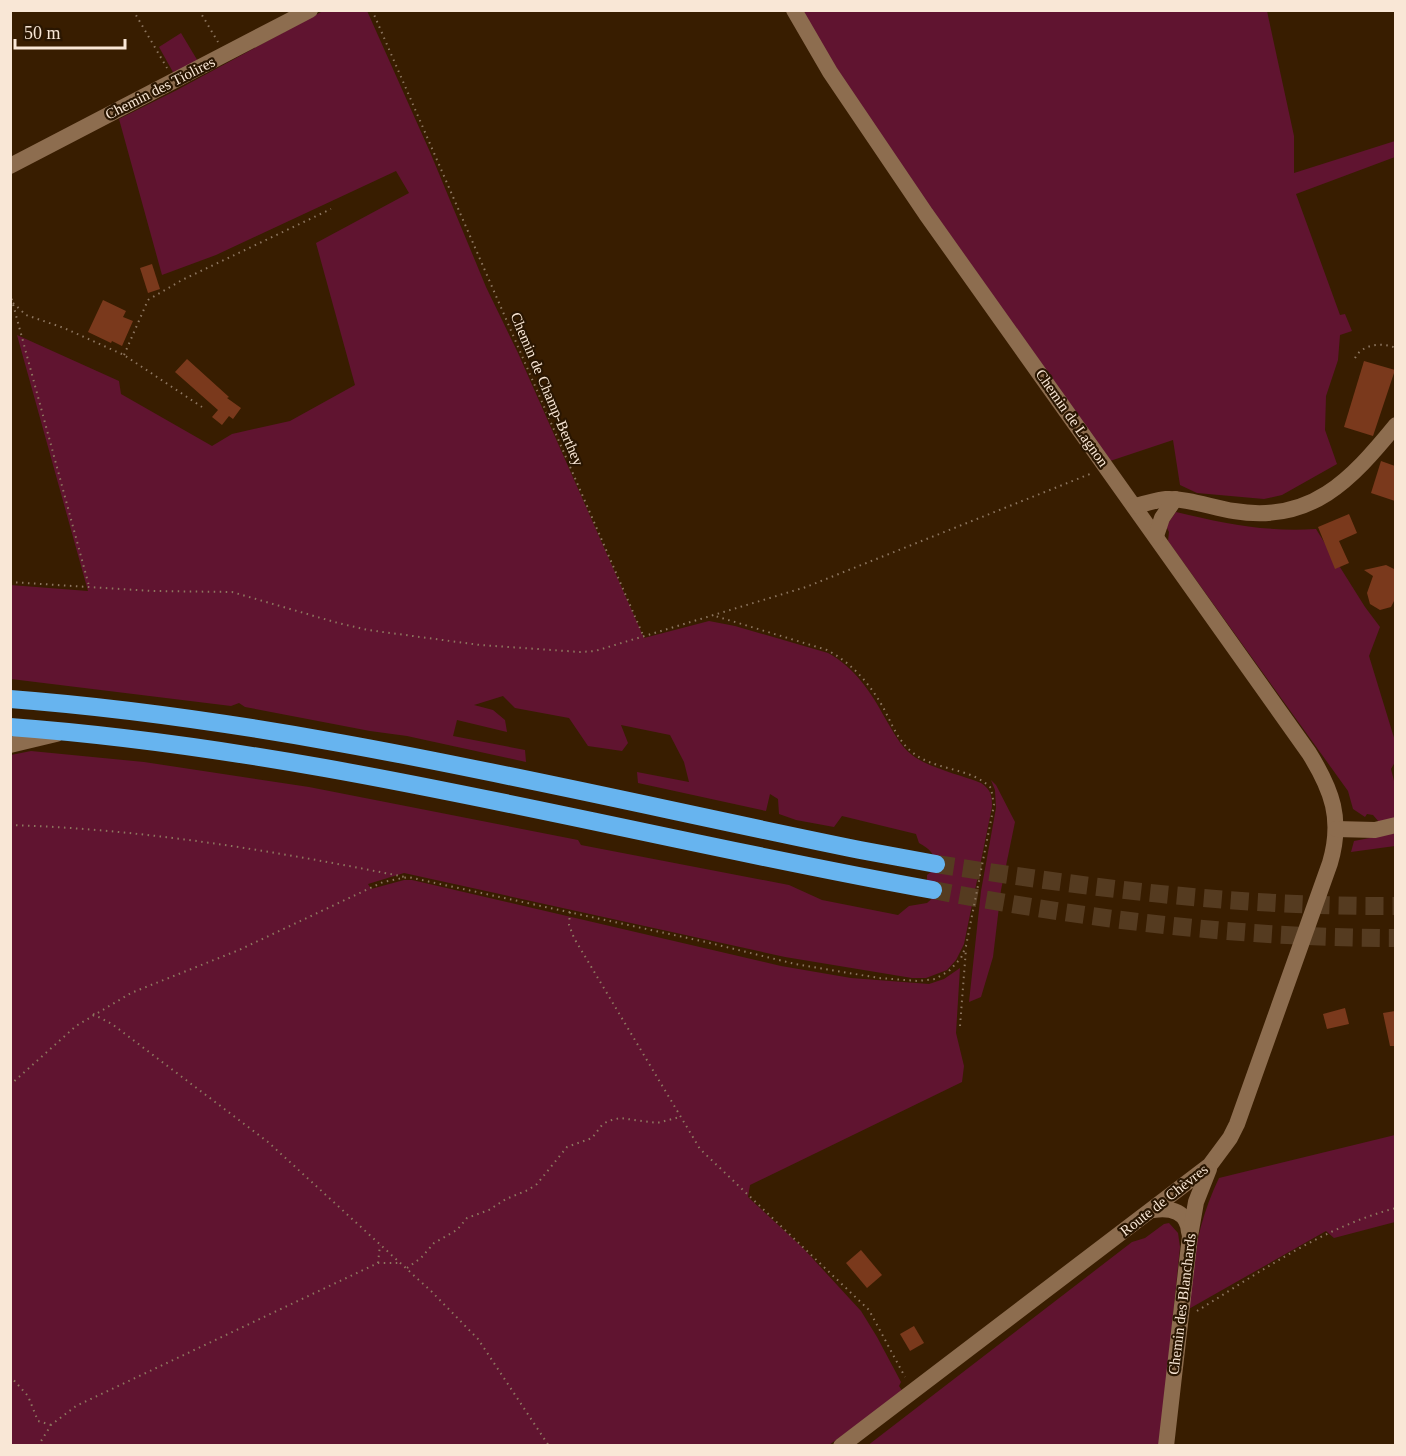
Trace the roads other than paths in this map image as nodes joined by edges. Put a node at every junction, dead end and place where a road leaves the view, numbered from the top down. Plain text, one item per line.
1 (310, 10) edge
2 (794, 10) edge
3 (10, 166) edge
4 (1395, 425) edge
5 (1175, 500) junction
6 (1134, 506) junction
7 (1156, 536) junction
8 (10, 699) edge
9 (10, 727) edge
10 (69, 731) junction
11 (10, 745) edge
12 (1395, 825) edge
13 (1336, 829) junction
14 (936, 864) tunnel mouth
15 (933, 890) tunnel mouth
16 (1210, 1165) junction
17 (1153, 1210) junction
18 (1190, 1236) junction
19 (841, 1446) edge
20 (1166, 1446) edge

1 - 3 street, Chemin des Tiolires
2 - 6 street, Chemin de Lagnon
4 - 5 street
5 - 6 street
5 - 7 street
6 - 7 street, Chemin de Lagnon
7 - 13 street, Chemin de Lagnon
8 - 14 highway
9 - 10 highway
10 - 11 street
10 - 15 highway
12 - 13 street
13 - 16 street, Route de Chèvres
16 - 17 street, Route de Chèvres
16 - 18 street, Chemin des Blanchards
17 - 18 street
17 - 19 street, Route de Chèvres
18 - 20 street, Chemin des Blanchards

